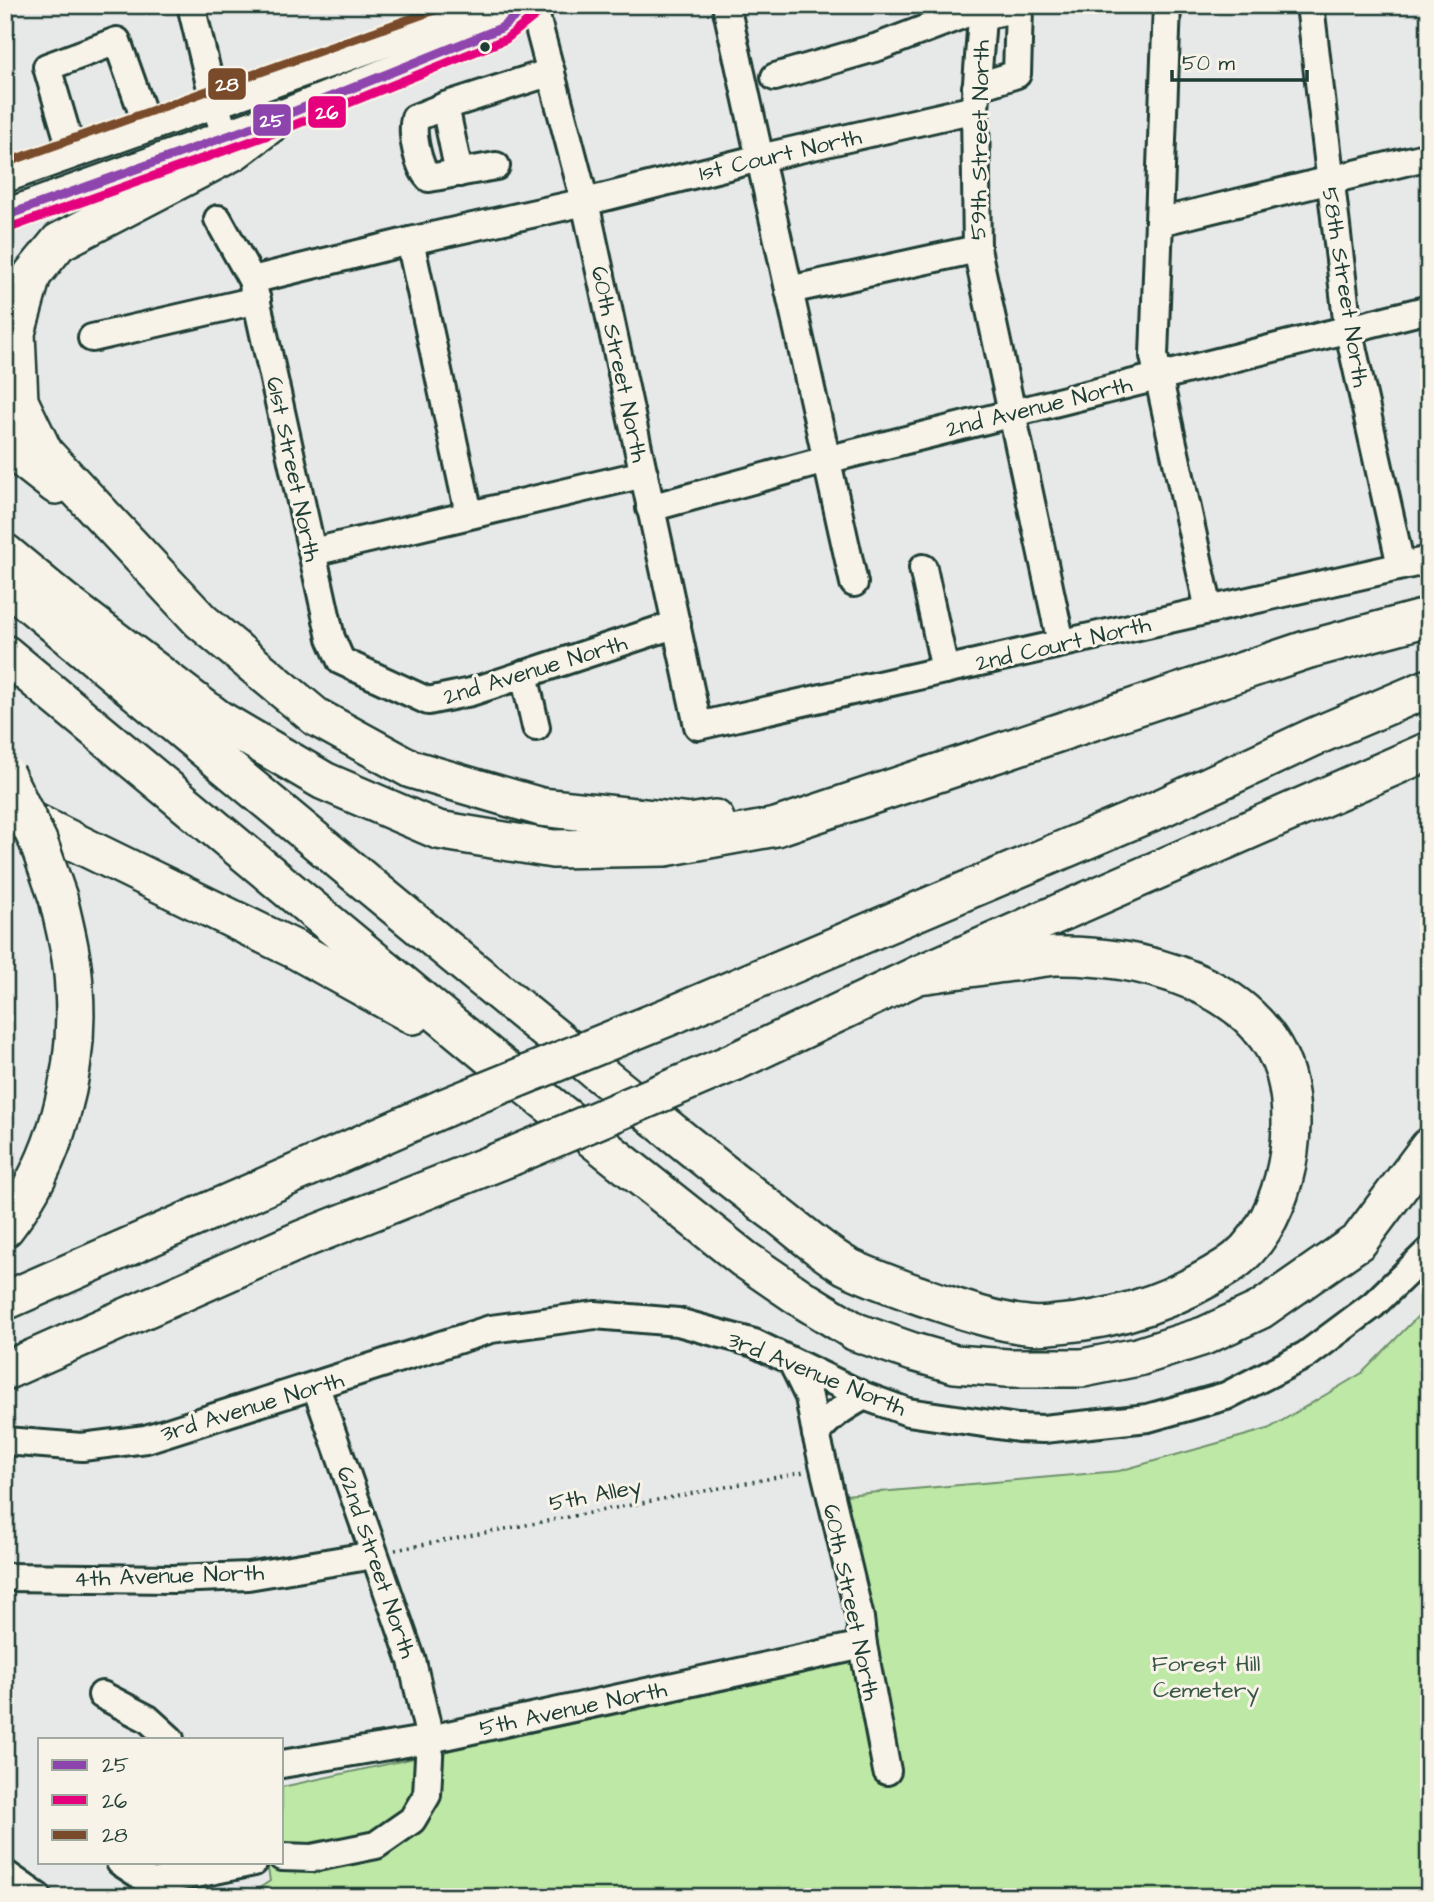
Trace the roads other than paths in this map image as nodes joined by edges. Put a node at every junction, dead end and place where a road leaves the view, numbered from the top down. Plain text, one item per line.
1 (191, 5) edge
2 (486, 5) edge
3 (531, 5) edge
4 (726, 5) edge
5 (1167, 5) edge
6 (1310, 5) edge
7 (982, 9) edge
8 (551, 72) junction
9 (775, 77) dead end
10 (975, 98) junction
11 (214, 101) junction
12 (445, 106) junction
13 (278, 118) junction
14 (146, 125) junction
15 (225, 135) junction
16 (72, 152) junction
17 (1429, 156) edge
18 (760, 158) junction
19 (496, 166) dead end
20 (459, 173) junction
21 (5, 176) edge
22 (1329, 180) junction
23 (585, 202) junction
24 (5, 216) edge
25 (218, 219) dead end
26 (1159, 222) junction
27 (410, 241) junction
28 (977, 249) junction
29 (255, 290) junction
30 (789, 290) junction
31 (1429, 309) edge
32 (1348, 328) junction
33 (92, 338) dead end
34 (1157, 375) junction
35 (1012, 414) junction
36 (5, 445) edge
37 (826, 460) junction
38 (644, 474) junction
39 (650, 508) junction
40 (98, 512) junction
41 (468, 514) junction
42 (313, 552) junction
43 (5, 553) edge
44 (1429, 560) edge
45 (1401, 566) junction
46 (923, 568) dead end
47 (5, 583) edge
48 (853, 583) dead end
49 (1209, 610) junction
50 (1429, 617) edge
51 (677, 624) junction
52 (331, 638) joint
53 (1061, 643) junction
54 (5, 654) edge
55 (945, 670) junction
56 (524, 674) junction
57 (1429, 688) edge
58 (698, 726) joint
59 (536, 727) dead end
60 (1429, 751) edge
61 (5, 774) edge
62 (855, 800) junction
63 (5, 808) edge
64 (918, 975) junction
65 (500, 1065) junction
66 (1429, 1147) edge
67 (5, 1228) edge
68 (1429, 1251) edge
69 (5, 1301) edge
70 (793, 1364) junction
71 (13, 1368) edge
72 (316, 1387) junction
73 (864, 1396) junction
74 (816, 1434) junction
75 (5, 1441) edge
76 (373, 1555) junction
77 (5, 1577) edge
78 (863, 1645) junction
79 (102, 1695) dead end
80 (169, 1738) edge
81 (430, 1739) junction
82 (284, 1764) edge
83 (887, 1771) dead end
84 (284, 1857) edge
85 (123, 1864) edge
86 (244, 1864) edge
87 (5, 1874) edge
88 (38, 1897) edge

1 - 11 street
2 - 11 main road
3 - 8 street, 60th Street North
3 - 13 main road
4 - 18 street
5 - 26 street
6 - 22 street, 58th Street North
7 - 9 street
7 - 10 street, 59th Street North
7 - 10 street, 1st Court North
8 - 12 street
8 - 23 street, 60th Street North
10 - 18 street, 1st Court North
10 - 28 street, 59th Street North
11 - 14 main road
11 - 15 street
12 - 20 street
12 - 20 street
13 - 15 main road
13 - 40 highway
14 - 16 main road
14 - 16 street
15 - 24 main road
16 - 21 main road
17 - 22 street
18 - 23 street, 1st Court North
18 - 30 street
19 - 20 street
22 - 26 street
22 - 32 street, 58th Street North
23 - 27 street, 1st Court North
23 - 38 street, 60th Street North
25 - 29 street, 61st Street North
26 - 34 street
27 - 29 street, 1st Court North
27 - 41 street
28 - 30 street
28 - 35 street, 59th Street North
29 - 33 street, 1st Court North
29 - 42 street, 61st Street North
30 - 37 street
31 - 32 street, 2nd Avenue North
32 - 34 street, 2nd Avenue North
32 - 45 street, 58th Street North
34 - 35 street, 2nd Avenue North
34 - 49 street
35 - 37 street, 2nd Avenue North
35 - 53 street, 59th Street North
36 - 40 highway
37 - 39 street, 2nd Avenue North
37 - 48 street
38 - 39 street, 60th Street North
38 - 41 street
39 - 51 street, 60th Street North
40 - 62 highway
41 - 42 street
42 - 52 street, 61st Street North
43 - 62 highway
44 - 45 street, 2nd Court North
45 - 49 street, 2nd Court North
46 - 55 street
47 - 64 highway
49 - 53 street, 2nd Court North
50 - 62 highway
51 - 56 street, 2nd Avenue North
51 - 58 street, 60th Street North
52 - 56 street, 2nd Avenue North
53 - 55 street, 2nd Court North
54 - 65 highway
55 - 58 street, 2nd Court North
56 - 59 street
57 - 69 highway, bridge
60 - 64 highway
61 - 67 highway, bridge
63 - 65 highway
64 - 71 highway, bridge
65 - 66 highway
68 - 73 street, 3rd Avenue North
70 - 72 street, 3rd Avenue North
70 - 73 street, 3rd Avenue North
70 - 74 street, 60th Street North
72 - 75 street, 3rd Avenue North
72 - 76 street, 62nd Street North
73 - 74 street
74 - 78 street, 60th Street North
76 - 77 street, 4th Avenue North
76 - 81 street, 62nd Street North
78 - 81 street, 5th Avenue North
78 - 83 street, 60th Street North
79 - 80 street
81 - 82 street, 5th Avenue North
81 - 84 street, 62nd Street North
85 - 86 street
87 - 88 street

